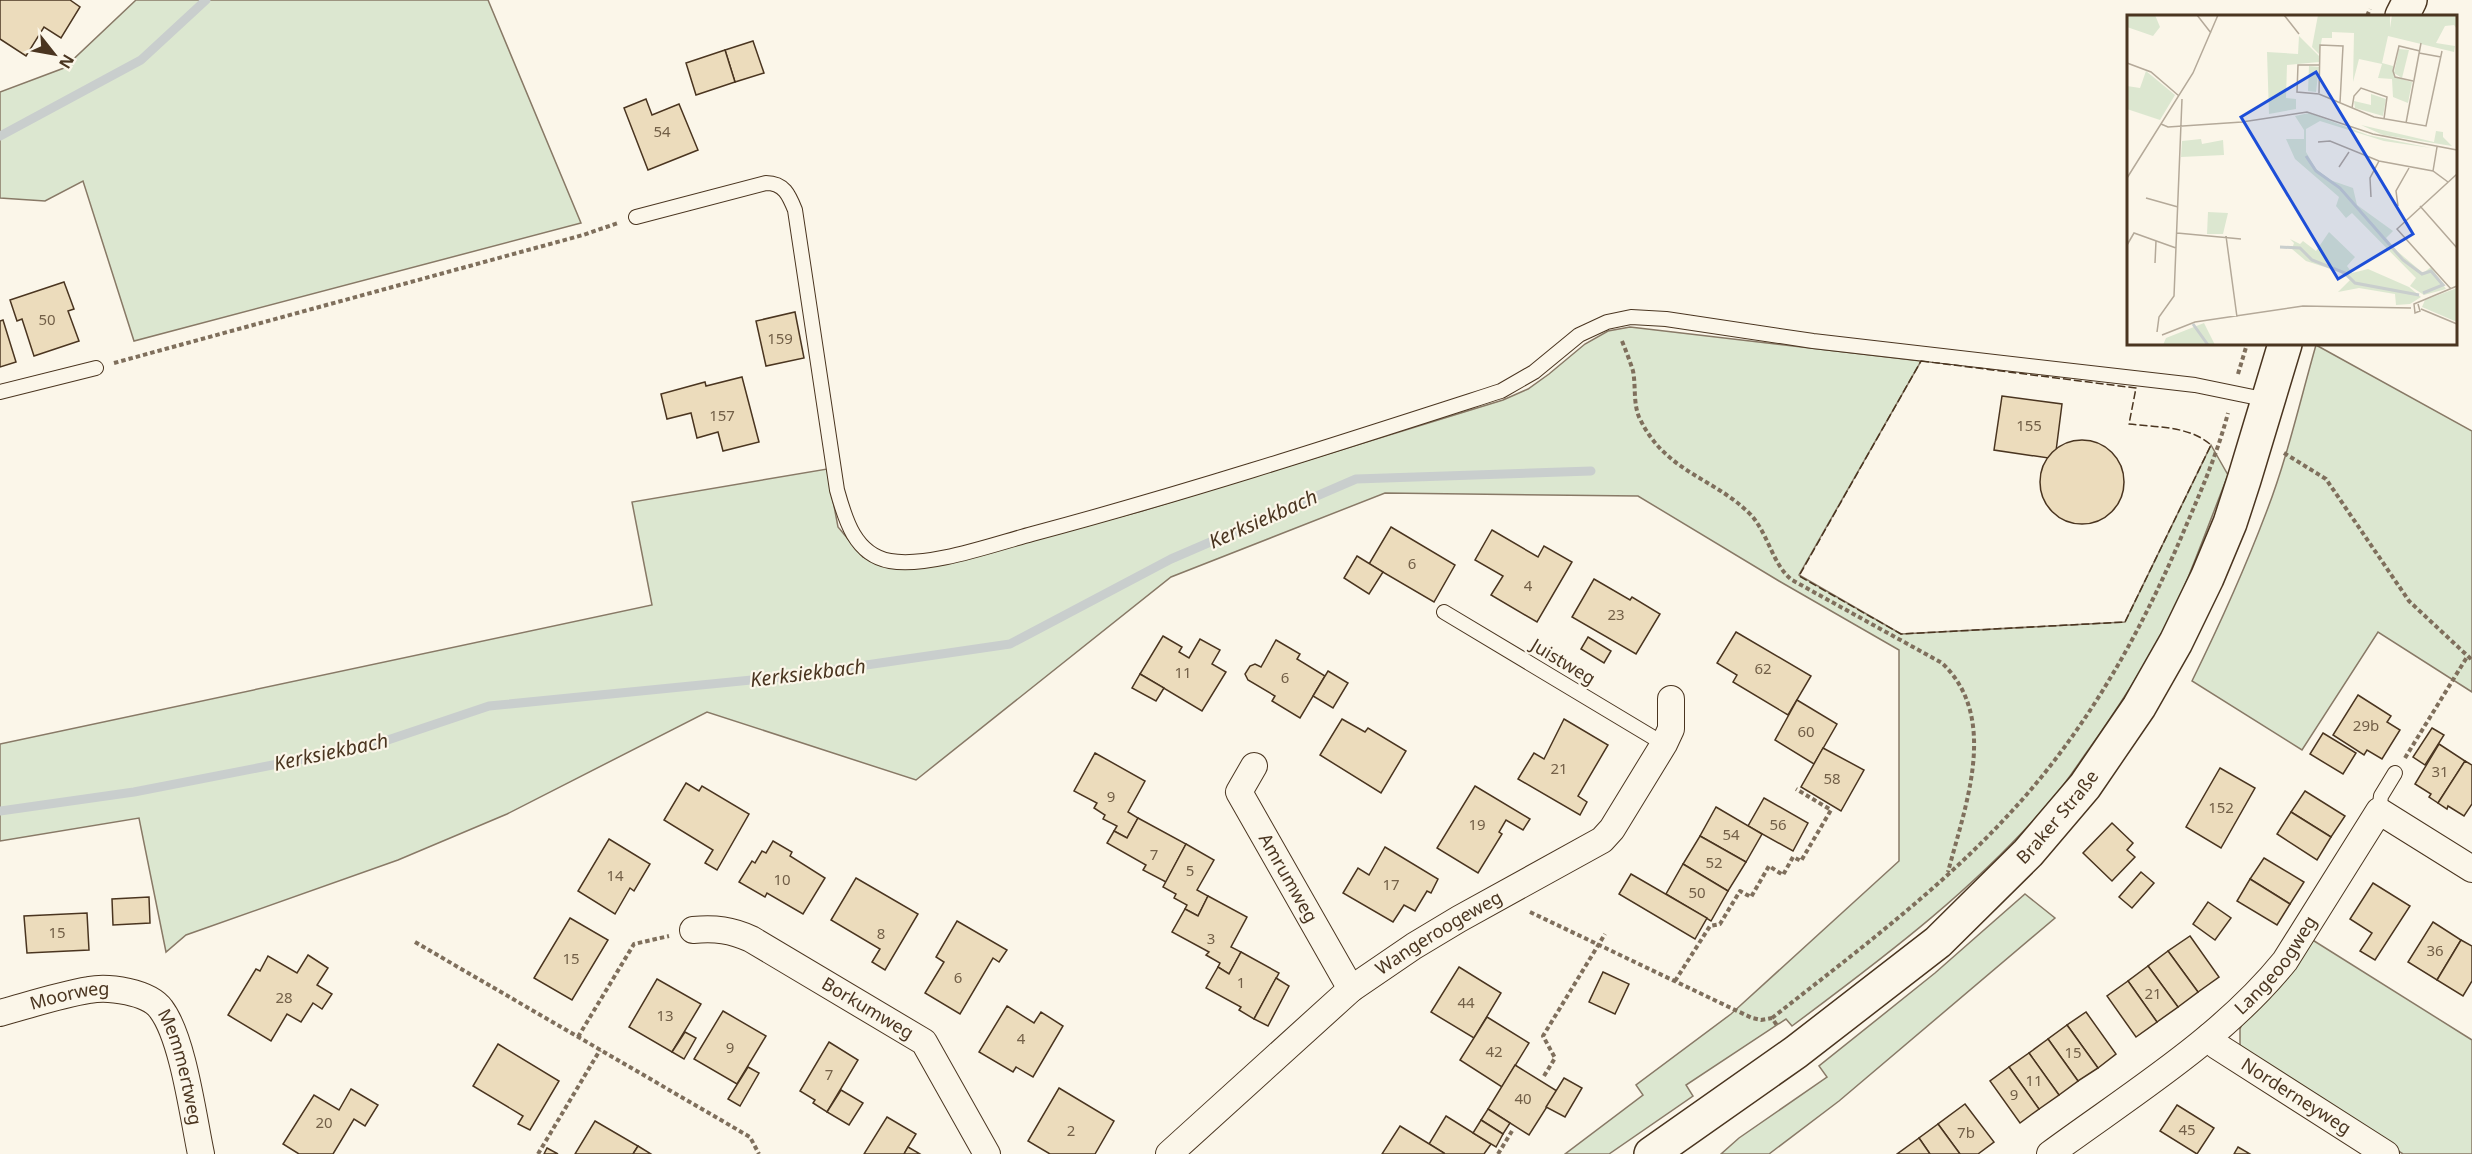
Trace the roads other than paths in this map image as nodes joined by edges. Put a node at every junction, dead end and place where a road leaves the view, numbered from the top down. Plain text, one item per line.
1 (2410, 0) edge
2 (2402, 15) edge
3 (636, 218) road end
4 (2285, 345) edge
5 (96, 368) road end
6 (0, 392) edge
7 (2268, 400) junction
8 (1444, 612) dead end
9 (1671, 699) dead end
10 (1664, 744) junction
11 (1254, 766) dead end
12 (2395, 773) road end
13 (2379, 811) junction
14 (2472, 869) edge
15 (693, 930) road end
16 (1351, 989) junction
17 (139, 995) joint
18 (0, 1013) edge
19 (2210, 1036) junction
20 (201, 1154) edge
21 (987, 1154) edge
22 (1169, 1154) edge
23 (1651, 1154) edge
24 (2050, 1154) edge
25 (2386, 1154) edge

1 - 2 main road
3 - 7 lane
4 - 7 main road, Braker Straße
5 - 6 lane
7 - 23 main road, Braker Straße
8 - 10 lane, Juistweg
9 - 10 street, Wangeroogeweg
10 - 16 street, Wangeroogeweg
11 - 16 street, Amrumweg
12 - 13 lane
13 - 14 street
13 - 19 street, Langeoogweg
15 - 21 street, Borkumweg
16 - 22 street, Wangeroogeweg
17 - 18 street, Moorweg
17 - 20 street, Memmertweg
19 - 24 street, Langeoogweg
19 - 25 street, Norderneyweg

